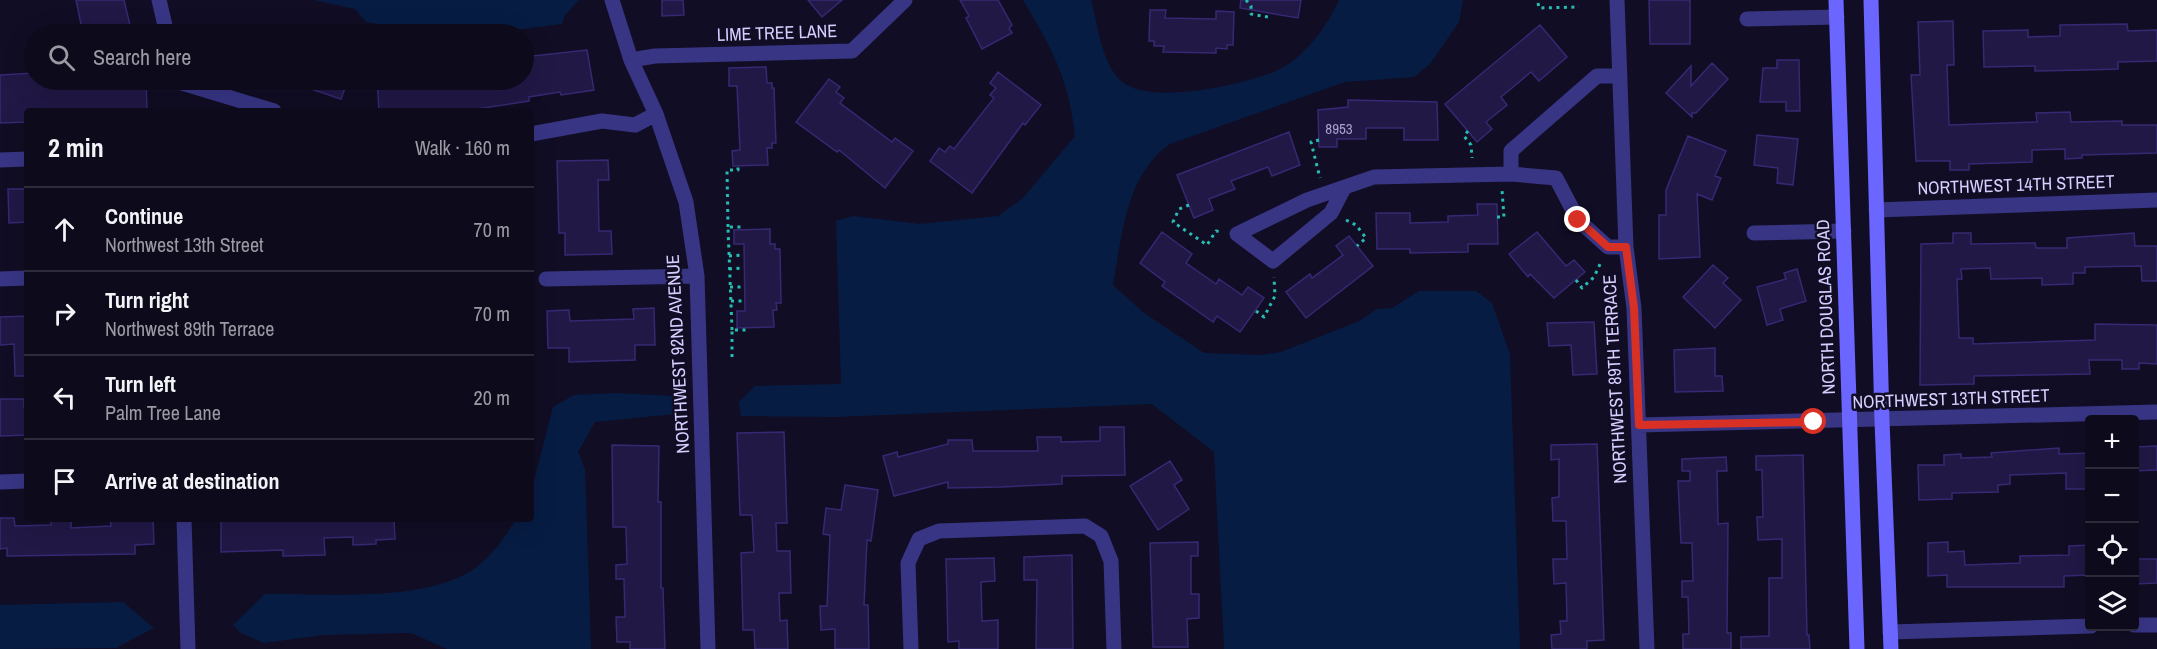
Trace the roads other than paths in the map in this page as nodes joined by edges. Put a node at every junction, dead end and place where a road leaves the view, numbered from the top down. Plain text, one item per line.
1 (159, 0) edge
2 (612, 0) edge
3 (905, 0) edge
4 (1617, 0) edge
5 (1836, 0) edge
6 (1871, 0) edge
7 (1837, 17) junction
8 (1747, 19) dead end
9 (164, 24) edge
10 (631, 60) junction
11 (1620, 76) junction
12 (209, 90) edge
13 (265, 108) edge
14 (656, 114) junction
15 (534, 133) edge
16 (24, 159) edge
17 (0, 160) edge
18 (1506, 174) junction
19 (1344, 188) junction
20 (2157, 200) edge
21 (1876, 210) junction
22 (1844, 231) junction
23 (1754, 232) dead end
24 (1626, 247) junction
25 (697, 276) junction
26 (24, 278) edge
27 (0, 279) edge
28 (546, 279) dead end
29 (2157, 412) edge
30 (1882, 421) junction
31 (1849, 422) junction
32 (1639, 425) junction
33 (24, 481) edge
34 (0, 482) edge
35 (184, 522) edge
36 (2139, 625) edge
37 (2157, 625) edge
38 (2085, 627) edge
39 (1890, 632) junction
40 (188, 649) edge
41 (708, 649) edge
42 (910, 649) edge
43 (1114, 649) edge
44 (1647, 649) edge
45 (1857, 649) edge
46 (1891, 649) edge

1 - 9 street
2 - 10 street, NORTHWEST 92ND AVENUE
3 - 10 street, LIME TREE LANE
4 - 11 street, NORTHWEST 89TH TERRACE
5 - 7 main road, NORTH DOUGLAS ROAD
6 - 21 main road
7 - 8 street
7 - 22 main road, NORTH DOUGLAS ROAD
10 - 14 street, NORTHWEST 92ND AVENUE
11 - 18 street
11 - 24 street, NORTHWEST 89TH TERRACE
12 - 13 street
14 - 15 street
14 - 25 street, NORTHWEST 92ND AVENUE
16 - 17 street
18 - 19 street
18 - 24 street
19 - 19 street
20 - 21 street, NORTHWEST 14TH STREET
21 - 30 main road
22 - 23 street
22 - 31 main road, NORTH DOUGLAS ROAD
24 - 32 street, NORTHWEST 89TH TERRACE
25 - 28 street
25 - 41 street, NORTHWEST 92ND AVENUE
26 - 27 street
29 - 30 street, NORTHWEST 13TH STREET
30 - 31 street, NORTHWEST 13TH STREET
30 - 39 main road
31 - 32 street, NORTHWEST 13TH STREET
31 - 45 main road, NORTH DOUGLAS ROAD
32 - 44 street, NORTHWEST 89TH TERRACE
33 - 34 street
35 - 40 street
36 - 37 street
38 - 39 street
39 - 46 main road
42 - 43 street

